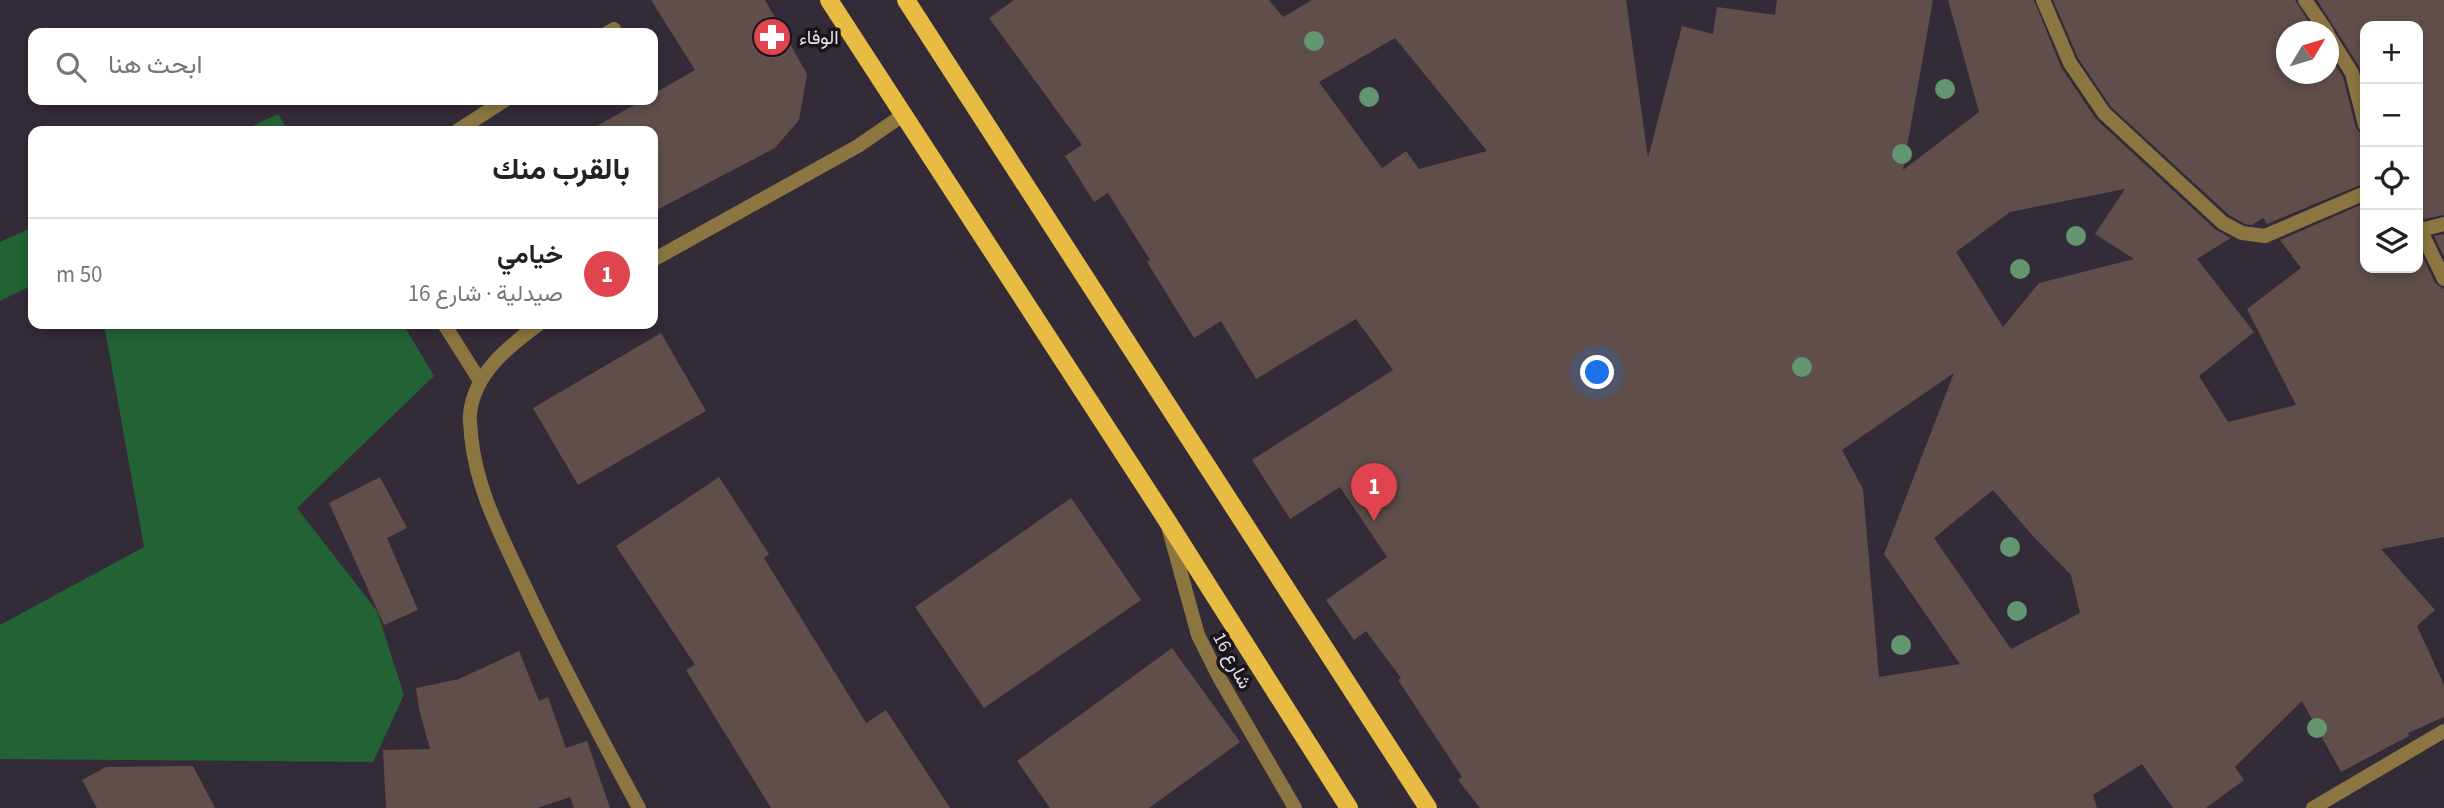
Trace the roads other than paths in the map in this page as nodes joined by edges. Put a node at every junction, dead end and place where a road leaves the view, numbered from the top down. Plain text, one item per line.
1 (830, 0) edge
2 (905, 0) edge
3 (2043, 0) edge
4 (2305, 0) edge
5 (2320, 21) edge
6 (2339, 51) edge
7 (497, 105) edge
8 (2360, 105) edge
9 (903, 115) junction
10 (465, 126) edge
11 (2360, 195) edge
12 (2444, 224) edge
13 (2423, 227) edge
14 (2423, 236) edge
15 (658, 257) edge
16 (2444, 279) edge
17 (447, 329) edge
18 (533, 329) edge
19 (480, 381) junction
20 (1166, 519) junction
21 (2444, 731) edge
22 (639, 808) edge
23 (1295, 808) edge
24 (1349, 808) edge
25 (1428, 808) edge
26 (2313, 808) edge

1 - 9 main road
2 - 25 main road
3 - 11 street
4 - 5 street
6 - 8 street
7 - 10 street
9 - 15 street
9 - 20 main road
12 - 13 street
14 - 16 street
17 - 19 street
18 - 19 street
19 - 22 street
20 - 23 street, شارع 16
20 - 24 main road
21 - 26 street

